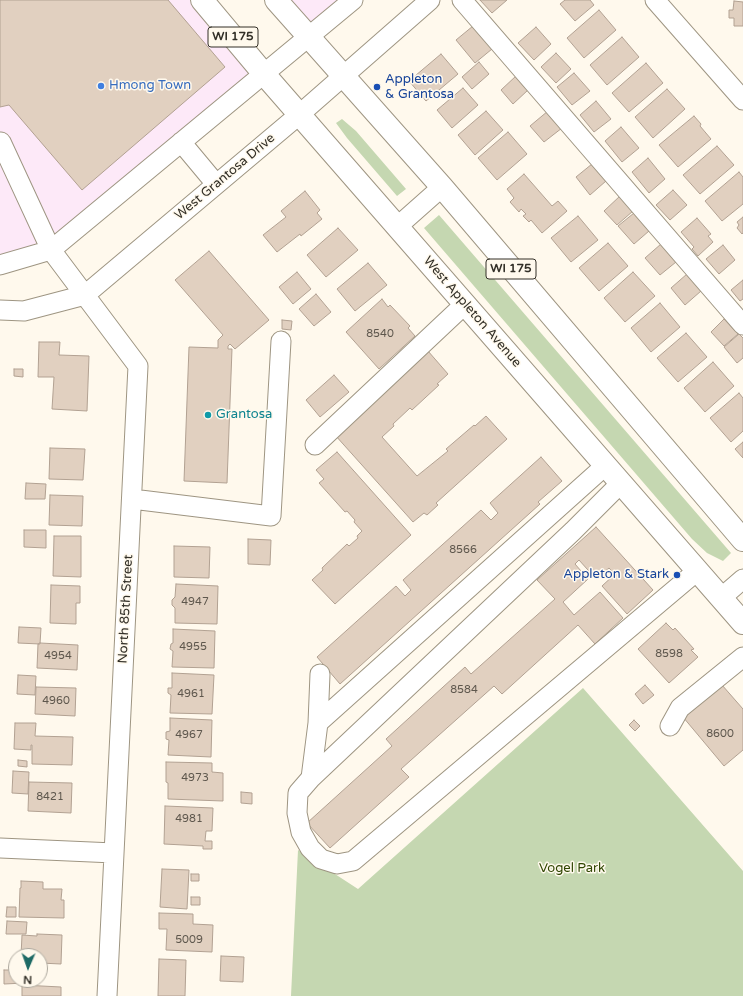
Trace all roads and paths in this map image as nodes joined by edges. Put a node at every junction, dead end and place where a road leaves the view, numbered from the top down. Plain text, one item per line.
1 (202, 0) edge
2 (276, 0) edge
3 (354, 0) edge
4 (430, 0) edge
5 (462, 0) edge
6 (655, 0) edge
7 (309, 37) junction
8 (264, 74) junction
9 (344, 76) junction
10 (743, 100) edge
11 (300, 114) junction
12 (1, 142) edge
13 (181, 142) junction
14 (216, 184) junction
15 (442, 188) junction
16 (398, 226) junction
17 (51, 250) junction
18 (0, 265) edge
19 (85, 295) junction
20 (465, 304) junction
21 (0, 310) edge
22 (743, 325) edge
23 (281, 341) dead end
24 (315, 444) dead end
25 (606, 465) junction
26 (621, 483) junction
27 (132, 499) junction
28 (743, 540) edge
29 (697, 571) junction
30 (743, 579) edge
31 (722, 598) junction
32 (743, 623) edge
33 (743, 657) edge
34 (320, 674) dead end
35 (318, 723) junction
36 (670, 726) dead end
37 (311, 778) junction
38 (0, 848) edge
39 (114, 853) junction
40 (107, 996) edge

1 - 8 main road, West Appleton Avenue / WI 175
2 - 7 main road, WI 175
3 - 7 street
4 - 9 street, West Grantosa Drive
5 - 22 street
6 - 10 street
7 - 8 street
7 - 9 main road, WI 175
8 - 11 main road, West Appleton Avenue / WI 175
8 - 13 street
9 - 11 street, West Grantosa Drive
9 - 15 main road, WI 175
11 - 14 street, West Grantosa Drive
11 - 16 main road, West Appleton Avenue / WI 175
12 - 17 street, North 85th Street
13 - 14 street
13 - 17 street
14 - 19 street, West Grantosa Drive
15 - 16 street
15 - 28 main road, WI 175
16 - 20 main road, West Appleton Avenue / WI 175
17 - 18 street
17 - 19 street, North 85th Street
19 - 21 street, West Grantosa Drive
19 - 27 street, North 85th Street
20 - 24 street
20 - 25 main road, West Appleton Avenue / WI 175
23 - 27 street
25 - 26 main road, West Appleton Avenue / WI 175
25 - 35 street
26 - 29 main road, West Appleton Avenue / WI 175
26 - 37 street
27 - 39 street, North 85th Street
29 - 31 main road, West Appleton Avenue / WI 175
29 - 37 street
30 - 31 street
31 - 32 main road, West Appleton Avenue / WI 175
33 - 36 street
34 - 35 street
35 - 37 street
38 - 39 street
39 - 40 street, North 85th Street

